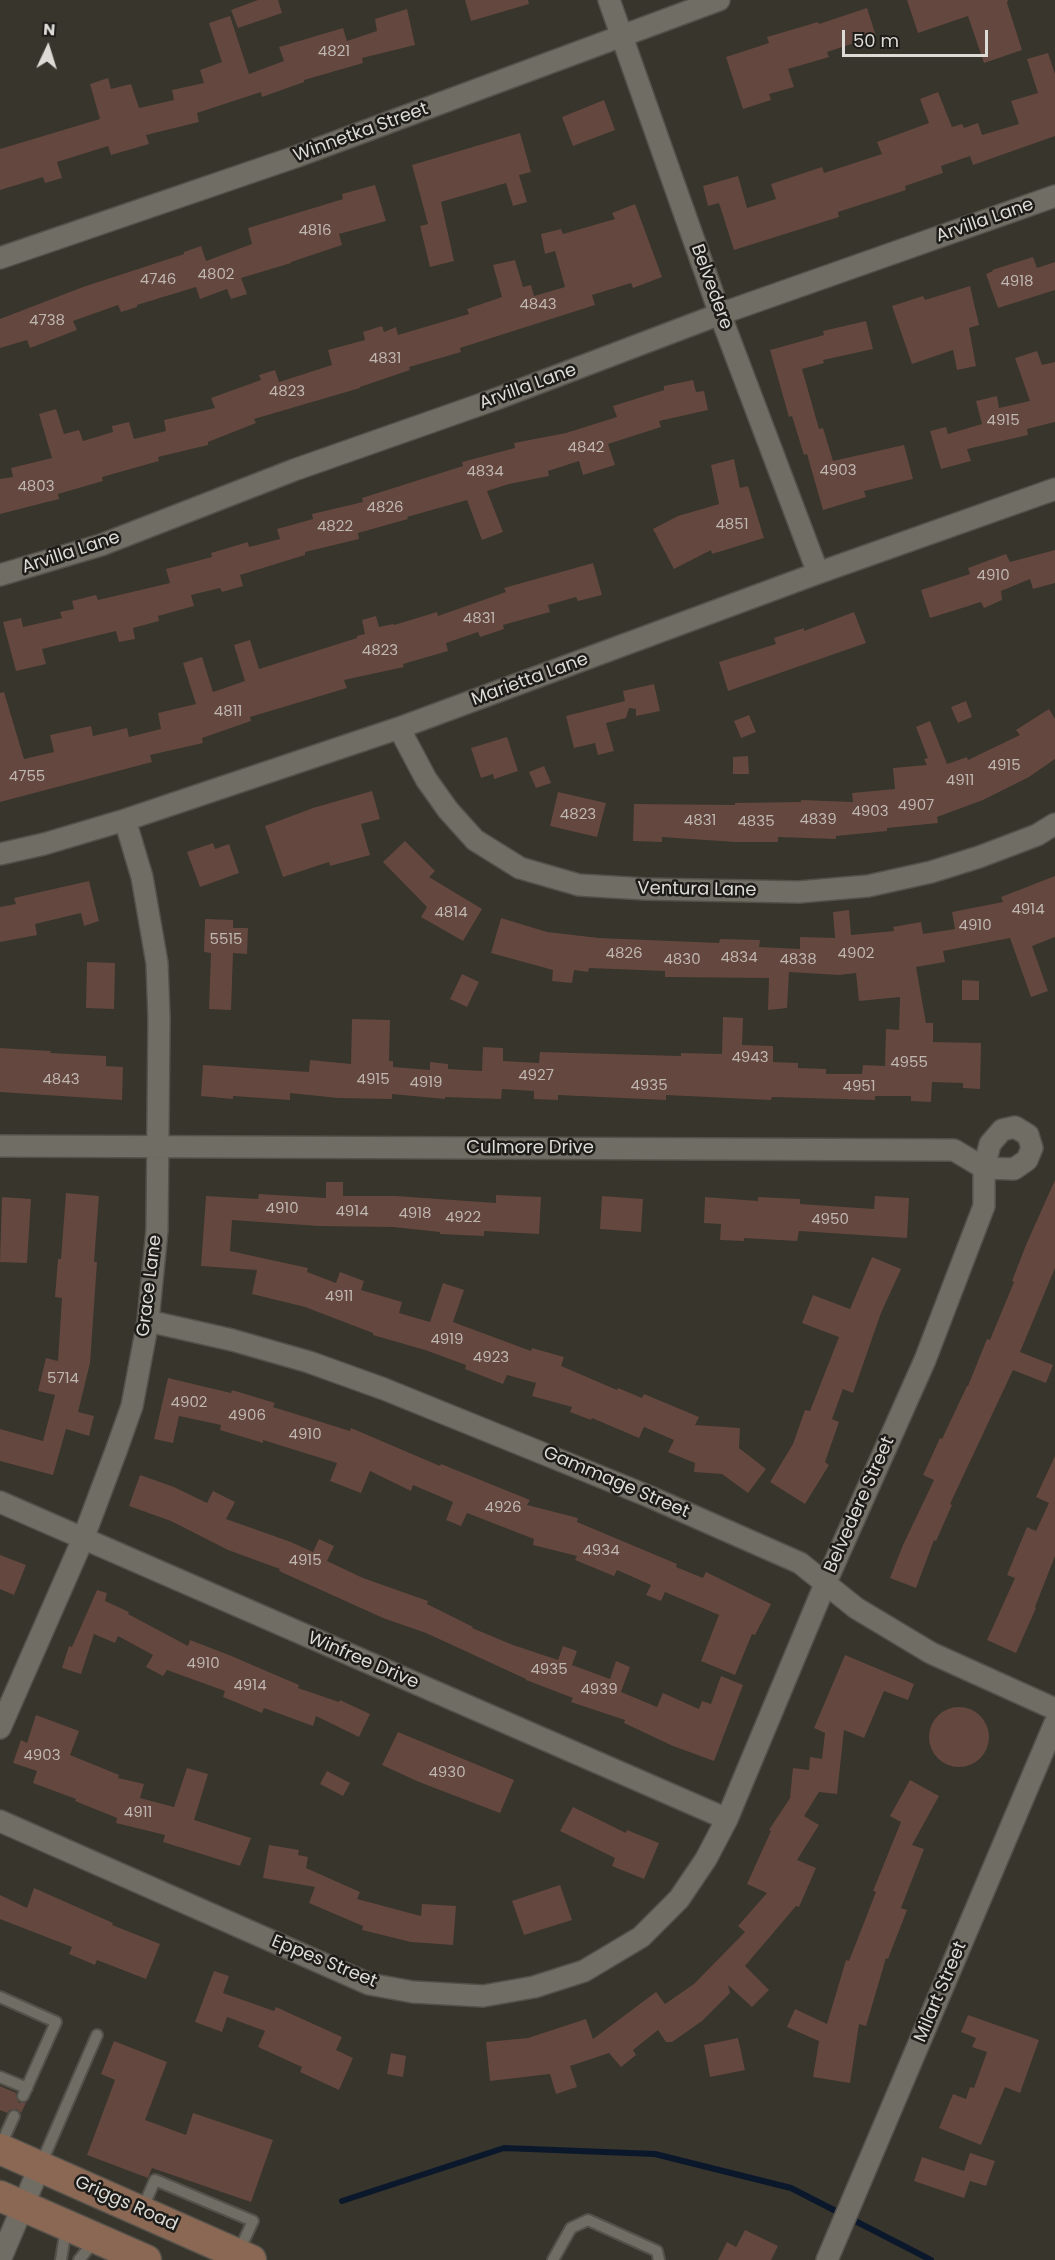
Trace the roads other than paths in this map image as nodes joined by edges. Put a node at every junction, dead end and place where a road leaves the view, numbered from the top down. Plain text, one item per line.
1 (609, 0) edge
2 (719, 0) edge
3 (621, 35) junction
4 (1055, 196) edge
5 (0, 258) edge
6 (720, 314) junction
7 (1055, 489) edge
8 (818, 573) junction
9 (0, 575) edge
10 (399, 728) junction
11 (125, 820) junction
12 (1055, 824) edge
13 (0, 854) edge
14 (0, 1146) edge
15 (159, 1146) junction
16 (984, 1168) junction
17 (148, 1322) junction
18 (0, 1503) edge
19 (83, 1539) junction
20 (826, 1582) junction
21 (1055, 1709) edge
22 (1055, 1723) edge
23 (0, 1728) edge
24 (727, 1819) junction
25 (0, 1821) edge
26 (679, 1899) joint
27 (0, 1997) edge
28 (97, 2035) dead end
29 (0, 2077) edge
30 (5, 2131) edge
31 (40, 2166) junction
32 (11, 2201) edge
33 (66, 2225) junction
34 (88, 2249) edge
35 (245, 2257) edge
36 (828, 2259) edge
37 (0, 2260) edge
38 (61, 2260) edge
39 (146, 2260) edge
40 (553, 2260) edge
41 (659, 2260) edge

1 - 3 street, Belvedere
2 - 3 street, Winnetka Street
3 - 5 street, Winnetka Street
3 - 6 street, Belvedere
4 - 6 street, Arvilla Lane
6 - 8 street, Belvedere
6 - 9 street, Arvilla Lane
7 - 8 street, Marietta Lane
8 - 10 street, Marietta Lane
10 - 11 street, Marietta Lane
10 - 12 street, Ventura Lane
11 - 13 street, Marietta Lane
11 - 15 street, Grace Lane
14 - 15 street, Culmore Drive
15 - 16 street, Culmore Drive
15 - 17 street, Grace Lane
16 - 16 street
16 - 20 street, Belvedere Street
17 - 19 street, Grace Lane
17 - 20 street, Gammage Street
18 - 19 street, Winfree Drive
19 - 23 street, Grace Lane
19 - 24 street, Winfree Drive
20 - 21 street, Gammage Street
20 - 24 street, Belvedere Street
22 - 36 street, Milart Street
24 - 26 street, Belvedere Street
25 - 26 street, Eppes Street
27 - 29 lane
28 - 31 lane
30 - 31 main road, Griggs Road
31 - 32 street
31 - 35 main road, Griggs Road
32 - 33 main road
32 - 37 street
33 - 34 main road
33 - 38 lane
34 - 39 main road
40 - 41 lane

